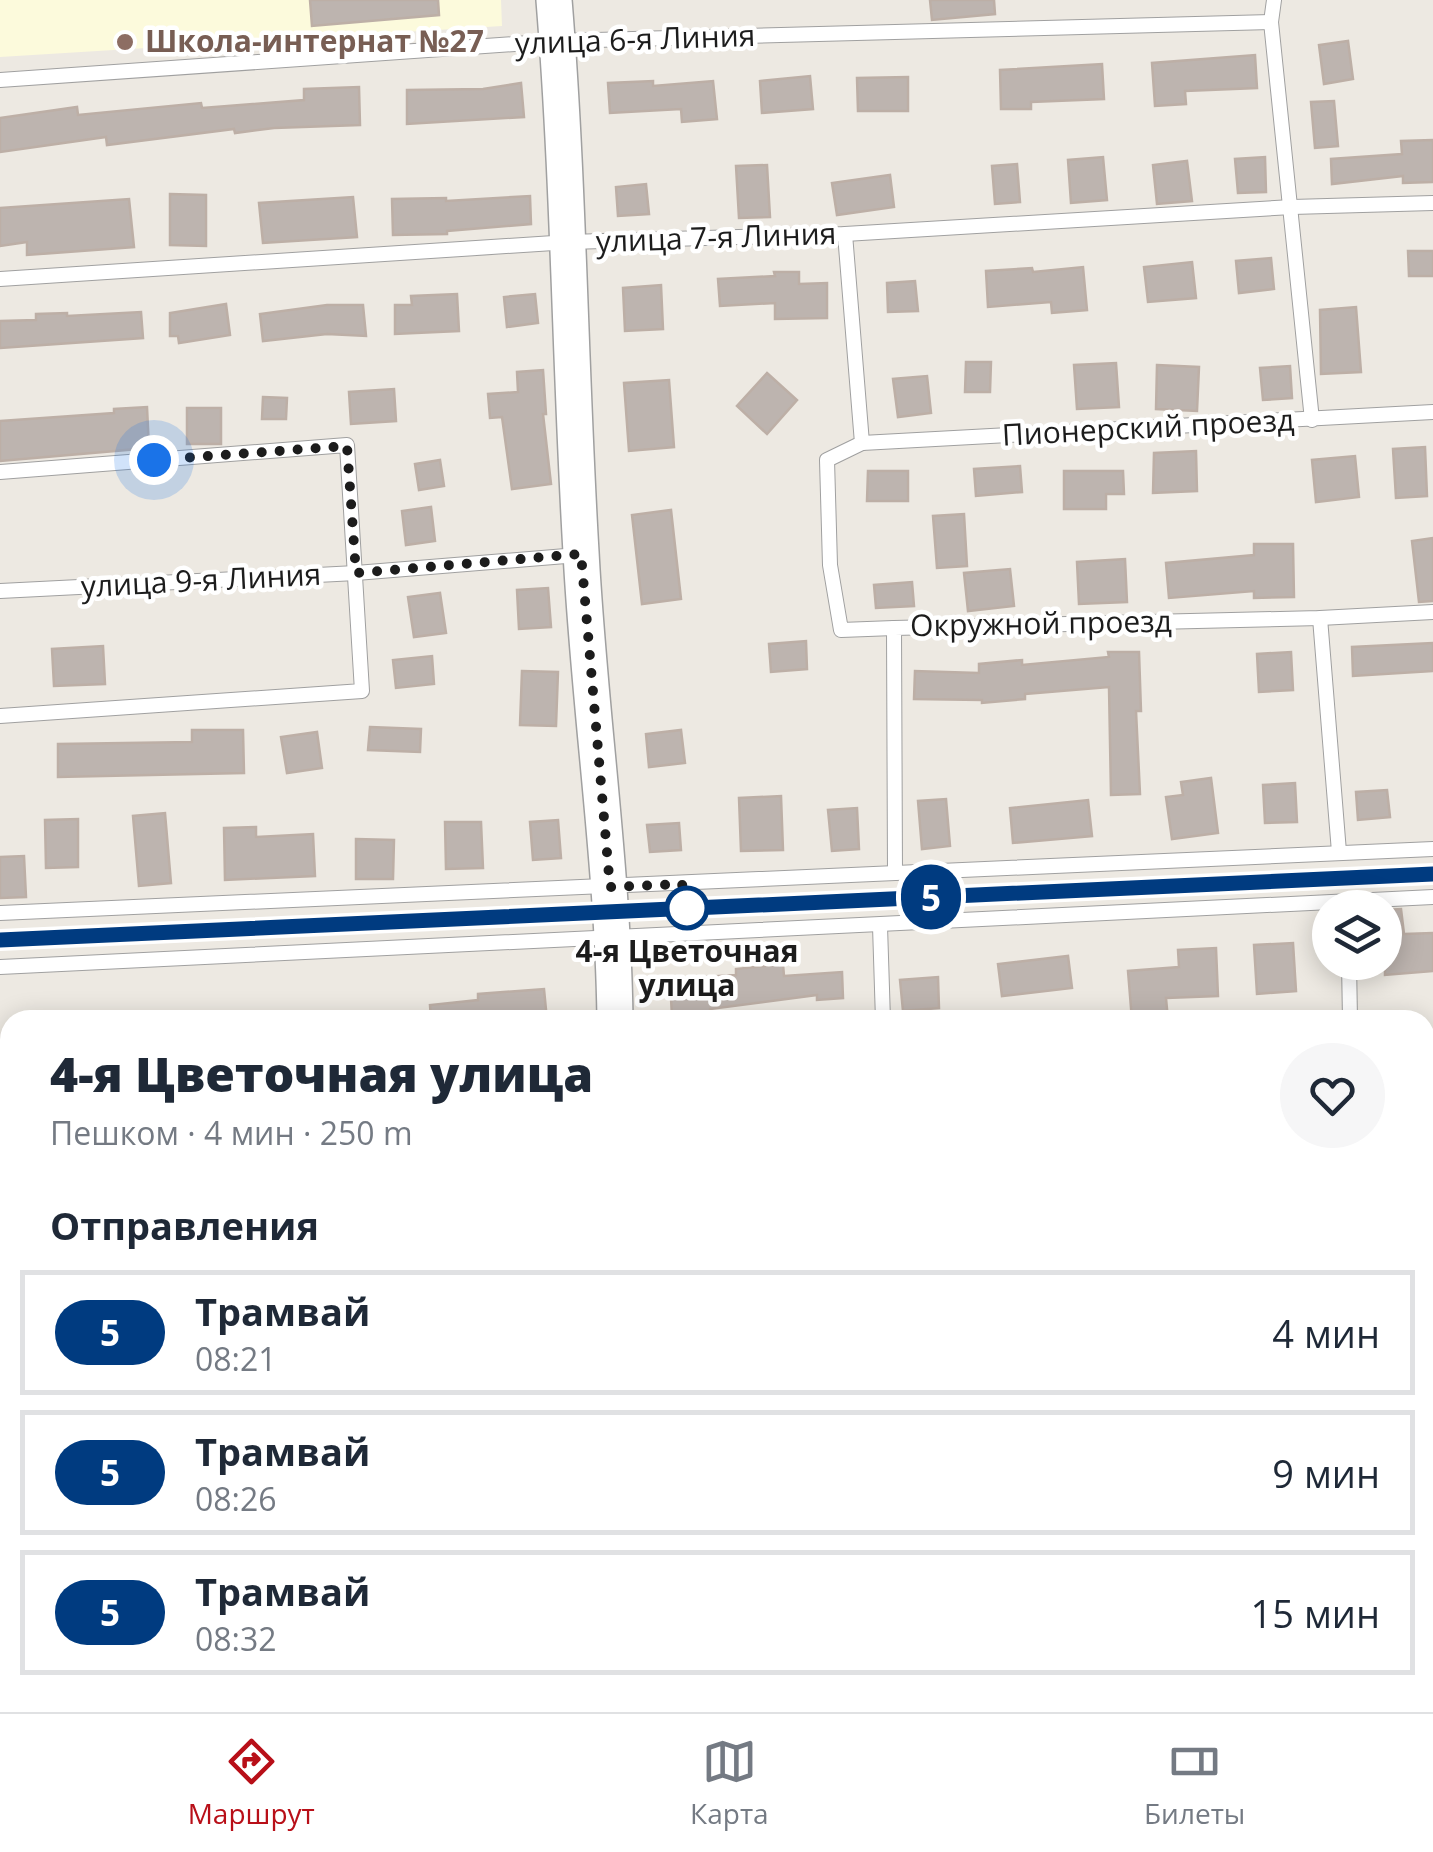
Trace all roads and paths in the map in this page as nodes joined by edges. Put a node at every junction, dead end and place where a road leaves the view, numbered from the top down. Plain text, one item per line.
1 (554, 0) edge
2 (1274, 0) edge
3 (1271, 22) junction
4 (558, 41) junction
5 (0, 80) edge
6 (1433, 203) edge
7 (1292, 207) junction
8 (845, 234) junction
9 (569, 242) junction
10 (0, 279) edge
11 (1433, 412) edge
12 (1312, 420) junction
13 (862, 442) junction
14 (0, 472) edge
15 (581, 554) junction
16 (356, 573) junction
17 (0, 591) edge
18 (1433, 612) edge
19 (1320, 618) junction
20 (894, 628) junction
21 (0, 716) edge
22 (1433, 849) edge
23 (1339, 852) junction
24 (895, 873) junction
25 (610, 887) junction
26 (1433, 897) edge
27 (1402, 900) edge
28 (1312, 906) edge
29 (0, 913) edge
30 (880, 926) junction
31 (614, 935) junction
32 (0, 967) edge
33 (1349, 980) edge
34 (615, 1010) edge
35 (883, 1010) edge
36 (1350, 1010) edge

1 - 4 street
2 - 3 lane
3 - 4 lane, улица 6-я Линия
3 - 7 lane
4 - 5 lane, улица 6-я Линия
4 - 9 street
6 - 7 lane, улица 7-я Линия
7 - 8 lane, улица 7-я Линия
7 - 12 lane
8 - 9 lane, улица 7-я Линия
8 - 13 lane
9 - 10 lane, улица 7-я Линия
9 - 15 street
11 - 12 lane, Пионерский проезд
12 - 13 lane, Пионерский проезд
13 - 20 lane
14 - 16 lane
15 - 16 lane, улица 9-я Линия
15 - 25 street
16 - 17 lane, улица 9-я Линия
16 - 21 lane
18 - 19 lane, Окружной проезд
19 - 20 lane, Окружной проезд
19 - 23 lane
20 - 24 lane, Окружной проезд
22 - 23 lane
23 - 24 lane
24 - 25 lane
25 - 29 lane
25 - 31 street
26 - 27 lane
28 - 30 lane
30 - 31 lane
30 - 35 lane
31 - 32 lane
31 - 34 street
33 - 36 lane

